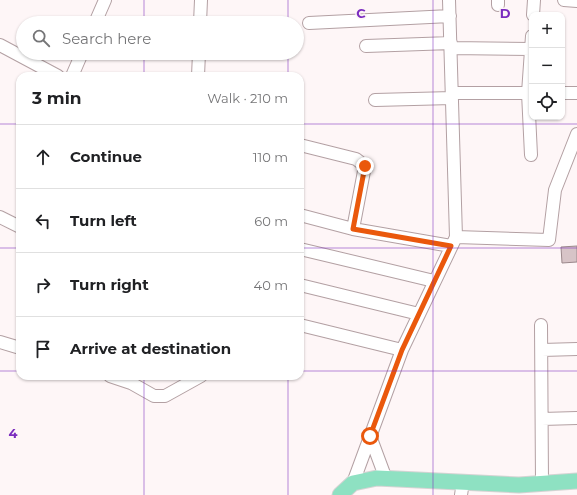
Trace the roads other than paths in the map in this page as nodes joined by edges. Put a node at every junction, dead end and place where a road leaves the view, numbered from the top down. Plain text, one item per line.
1 (106, 0) edge
2 (201, 0) edge
3 (449, 0) edge
4 (534, 0) edge
5 (564, 0) edge
6 (577, 1) edge
7 (533, 12) edge
8 (99, 16) edge
9 (200, 16) edge
10 (450, 16) junction
11 (309, 22) dead end
12 (0, 45) edge
13 (366, 46) dead end
14 (451, 46) junction
15 (529, 49) edge
16 (16, 54) edge
17 (28, 60) edge
18 (79, 60) edge
19 (199, 60) edge
20 (51, 72) edge
21 (74, 72) edge
22 (198, 72) edge
23 (529, 93) edge
24 (565, 93) edge
25 (577, 93) edge
26 (452, 96) junction
27 (375, 100) dead end
28 (530, 120) edge
29 (577, 134) edge
30 (304, 146) edge
31 (531, 154) dead end
32 (304, 216) edge
33 (0, 217) edge
34 (16, 224) edge
35 (353, 229) junction
36 (453, 242) junction
37 (304, 250) edge
38 (434, 281) junction
39 (304, 286) edge
40 (419, 314) junction
41 (541, 325) dead end
42 (304, 326) edge
43 (0, 342) edge
44 (16, 347) edge
45 (577, 349) edge
46 (402, 350) junction
47 (542, 350) junction
48 (122, 380) edge
49 (194, 380) edge
50 (577, 418) edge
51 (542, 419) junction
52 (370, 436) junction
53 (386, 479) junction
54 (577, 481) edge
55 (353, 483) junction
56 (542, 483) junction
57 (462, 489) edge
58 (340, 495) edge

1 - 8 street
2 - 9 street
3 - 10 street
4 - 7 street
5 - 6 street
10 - 11 street
10 - 14 street
12 - 16 street
13 - 14 street
14 - 15 street
14 - 26 street
17 - 20 street
18 - 21 street
19 - 22 street
23 - 26 street
24 - 25 street
26 - 27 street
26 - 36 street
28 - 31 street
29 - 36 street
30 - 35 street
32 - 35 street
33 - 34 street
35 - 36 street
36 - 38 street
37 - 38 street
38 - 40 street
39 - 40 street
40 - 46 street
41 - 47 street
42 - 46 street
43 - 44 street
45 - 47 street
46 - 52 street
47 - 51 street
48 - 49 street
50 - 51 street
51 - 56 street
52 - 53 street
52 - 55 street
53 - 55 main road
53 - 57 main road
54 - 56 main road
55 - 58 main road
56 - 57 main road

